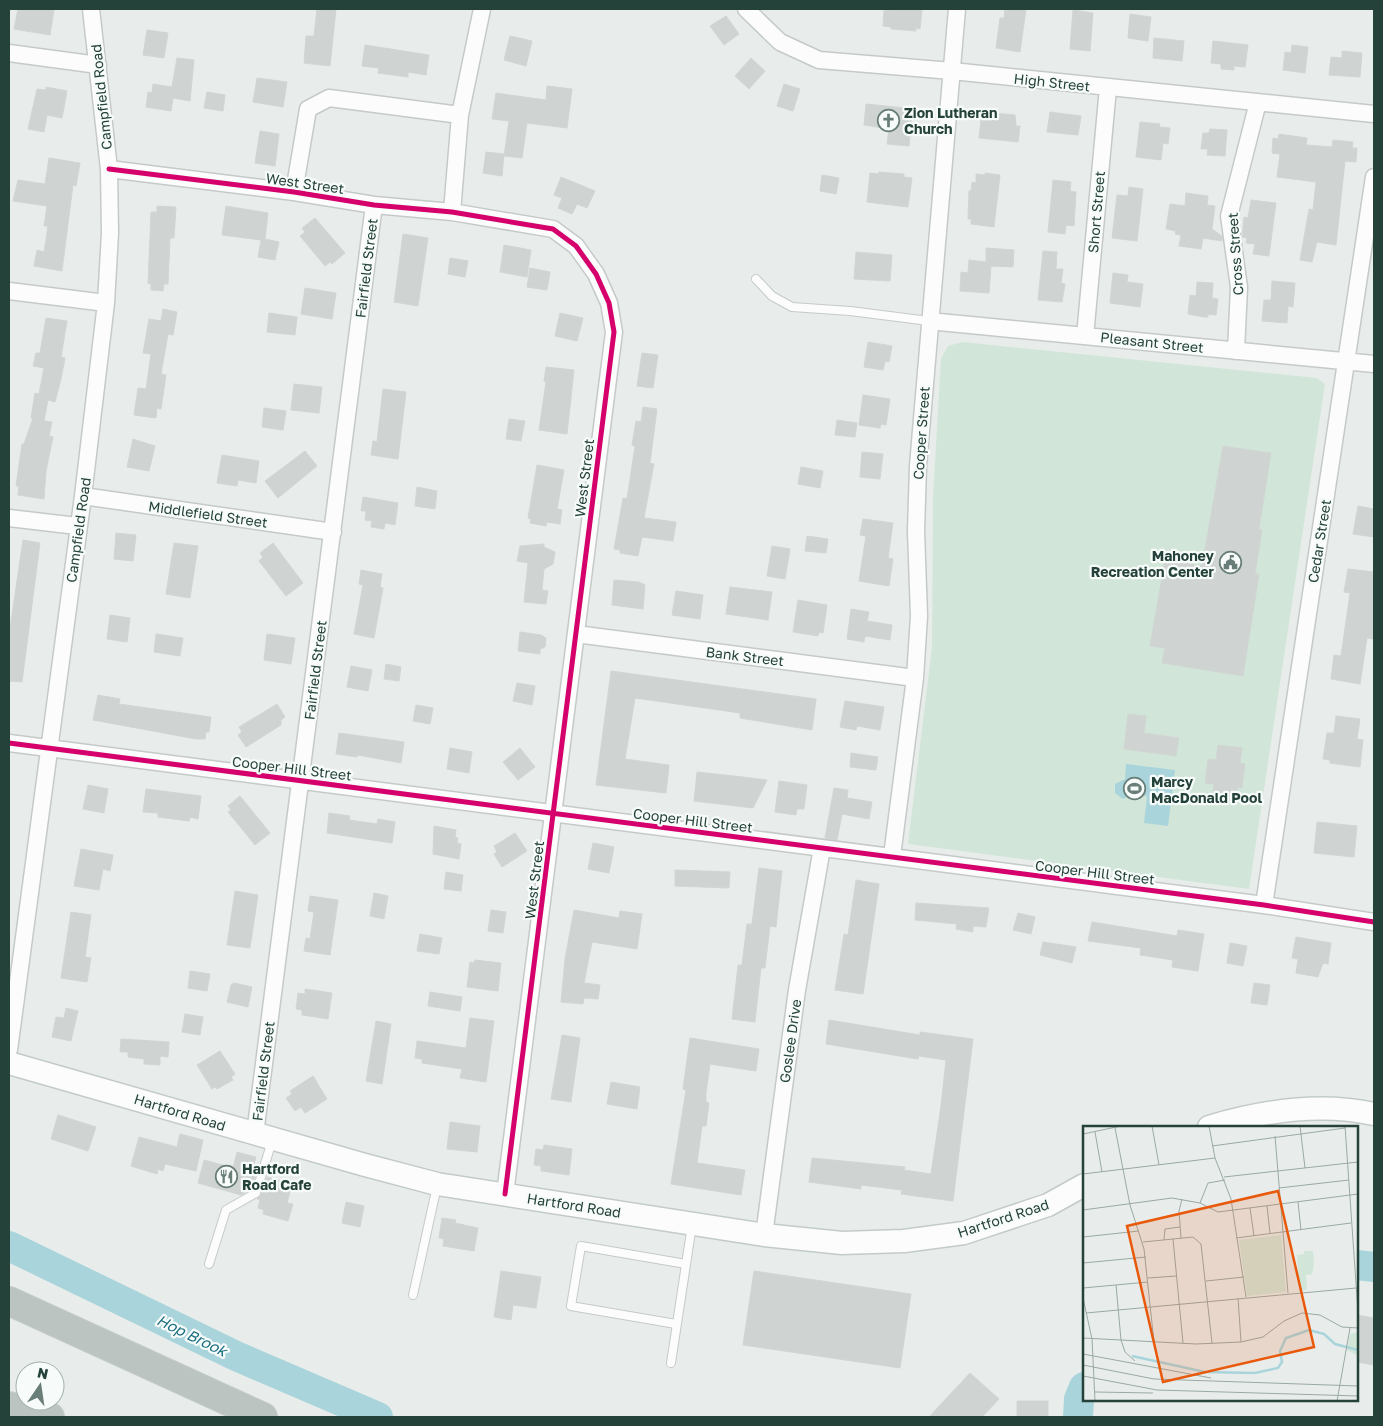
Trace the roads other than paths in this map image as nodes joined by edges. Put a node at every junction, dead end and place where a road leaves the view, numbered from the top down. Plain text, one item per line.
1 (91, 9) edge
2 (482, 9) edge
3 (746, 9) edge
4 (956, 9) edge
5 (9, 53) edge
6 (98, 65) junction
7 (952, 71) junction
8 (1108, 88) junction
9 (1258, 102) junction
10 (1374, 114) edge
11 (460, 115) junction
12 (109, 169) junction
13 (1374, 176) edge
14 (294, 192) junction
15 (374, 205) junction
16 (452, 212) junction
17 (756, 279) dead end
18 (9, 291) edge
19 (106, 303) junction
20 (929, 321) junction
21 (1084, 336) junction
22 (1236, 351) junction
23 (1347, 361) junction
24 (1374, 364) edge
25 (83, 496) junction
26 (9, 518) edge
27 (78, 526) junction
28 (333, 532) junction
29 (576, 634) junction
30 (915, 678) junction
31 (9, 743) edge
32 (50, 748) junction
33 (301, 780) junction
34 (554, 813) junction
35 (822, 848) junction
36 (892, 856) junction
37 (1264, 905) junction
38 (1374, 922) edge
39 (9, 1050) edge
40 (9, 1063) edge
41 (1374, 1114) edge
42 (1212, 1126) edge
43 (264, 1137) junction
44 (437, 1184) junction
45 (1083, 1186) edge
46 (505, 1194) junction
47 (692, 1223) junction
48 (764, 1235) junction
49 (209, 1264) dead end
50 (686, 1264) junction
51 (413, 1295) dead end
52 (9, 1301) edge
53 (676, 1324) junction
54 (670, 1363) dead end
55 (9, 1406) edge
56 (50, 1417) edge
57 (263, 1417) edge

1 - 6 street, Campfield Road
2 - 11 street
3 - 7 street, High Street
4 - 7 street, Cooper Street
5 - 6 street
6 - 12 street, Campfield Road
7 - 8 street, High Street
7 - 20 street, Cooper Street
8 - 9 street, High Street
8 - 21 street, Short Street
9 - 10 street, High Street
9 - 22 street, Cross Street
11 - 14 street
11 - 16 street
12 - 14 street, West Street
12 - 19 street, Campfield Road
13 - 23 street, Cedar Street
14 - 15 street, West Street
15 - 16 street, West Street
15 - 28 street, Fairfield Street
16 - 29 street, West Street
17 - 20 lane
18 - 19 street
19 - 25 street, Campfield Road
20 - 21 street, Pleasant Street
20 - 30 street, Cooper Street
21 - 22 street, Pleasant Street
22 - 23 street, Pleasant Street
23 - 24 street, Pleasant Street
23 - 37 street, Cedar Street
25 - 27 street, Campfield Road
25 - 28 street, Middlefield Street
26 - 27 street
27 - 32 street, Campfield Road
28 - 33 street, Fairfield Street
29 - 30 street, Bank Street
29 - 34 street, West Street
30 - 36 street, Cooper Street
31 - 32 street, Cooper Hill Street
32 - 33 street, Cooper Hill Street
32 - 39 street, Campfield Road
33 - 34 street, Cooper Hill Street
33 - 43 street, Fairfield Street
34 - 35 street, Cooper Hill Street
34 - 46 street, West Street
35 - 36 street, Cooper Hill Street
35 - 48 street, Goslee Drive
36 - 37 street, Cooper Hill Street
37 - 38 street, Cooper Hill Street
40 - 43 main road, Hartford Road
41 - 42 main road
43 - 44 main road, Hartford Road
43 - 49 lane
44 - 46 main road, Hartford Road
44 - 51 lane
45 - 48 main road, Hartford Road
46 - 47 main road, Hartford Road
47 - 48 main road, Hartford Road
47 - 50 lane
50 - 53 lane
50 - 53 lane
52 - 57 highway
53 - 54 lane
55 - 56 highway

